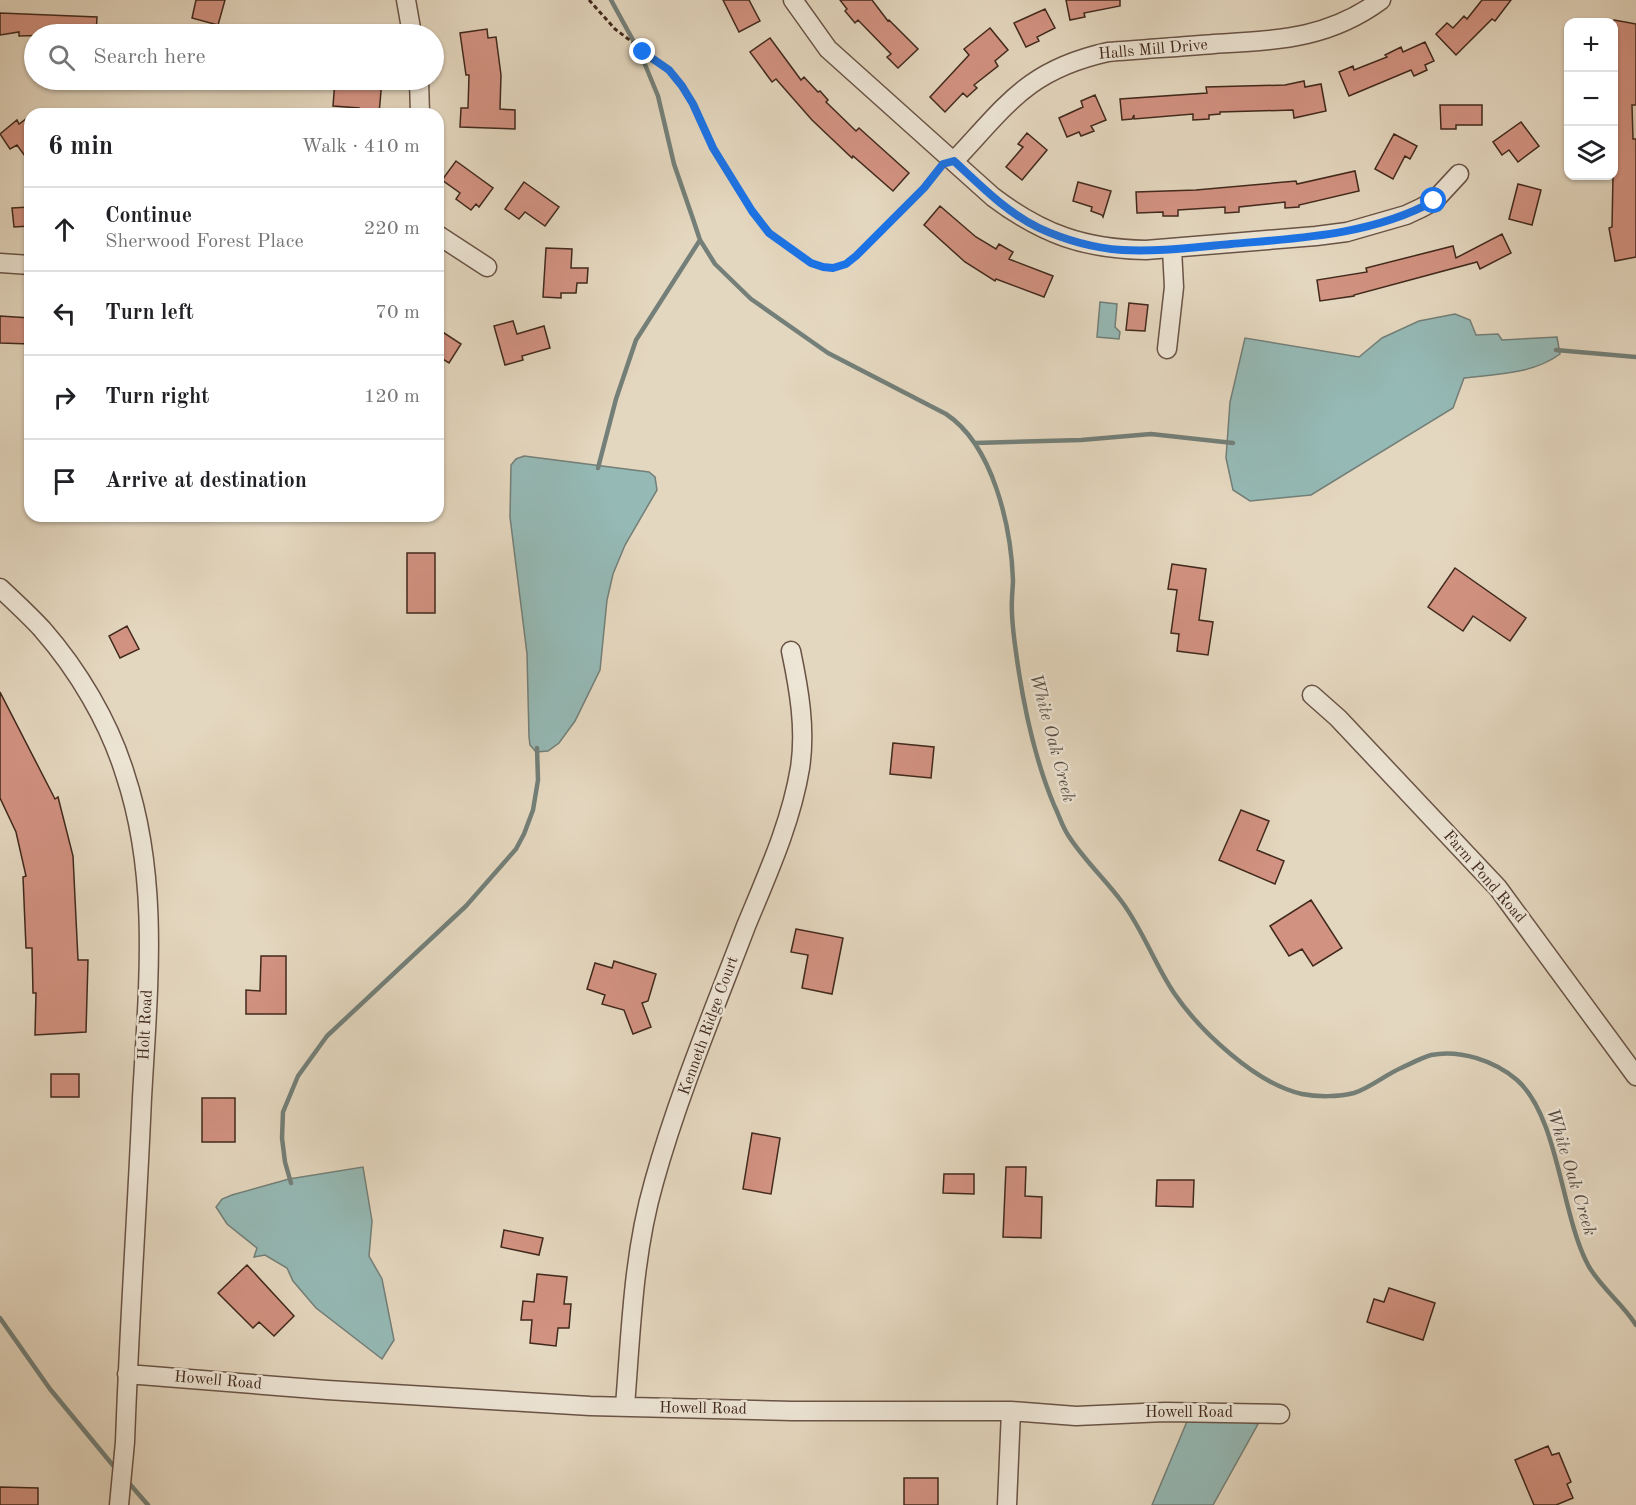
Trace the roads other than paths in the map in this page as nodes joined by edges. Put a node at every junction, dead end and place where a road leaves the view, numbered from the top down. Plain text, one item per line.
1 (406, 0) edge
2 (793, 0) edge
3 (1381, 0) edge
4 (410, 24) edge
5 (419, 90) edge
6 (420, 108) edge
7 (954, 161) junction
8 (1459, 174) dead end
9 (444, 239) edge
10 (1172, 249) junction
11 (0, 263) edge
12 (24, 265) edge
13 (487, 267) dead end
14 (1167, 349) dead end
15 (0, 588) edge
16 (791, 651) dead end
17 (1312, 695) dead end
18 (1636, 1076) edge
19 (128, 1374) junction
20 (625, 1407) junction
21 (1011, 1411) junction
22 (1280, 1414) dead end
23 (119, 1505) edge
24 (1007, 1505) edge

1 - 4 street
2 - 7 street
3 - 7 street, Halls Mill Drive
5 - 6 street
7 - 10 street
8 - 10 street
9 - 13 street
10 - 14 street
11 - 12 street
15 - 19 street, Holt Road
16 - 20 street, Kenneth Ridge Court
17 - 18 street, Farm Pond Road
19 - 20 street, Howell Road
19 - 23 street, Holt Road
20 - 21 street, Howell Road
21 - 22 street, Howell Road
21 - 24 street

